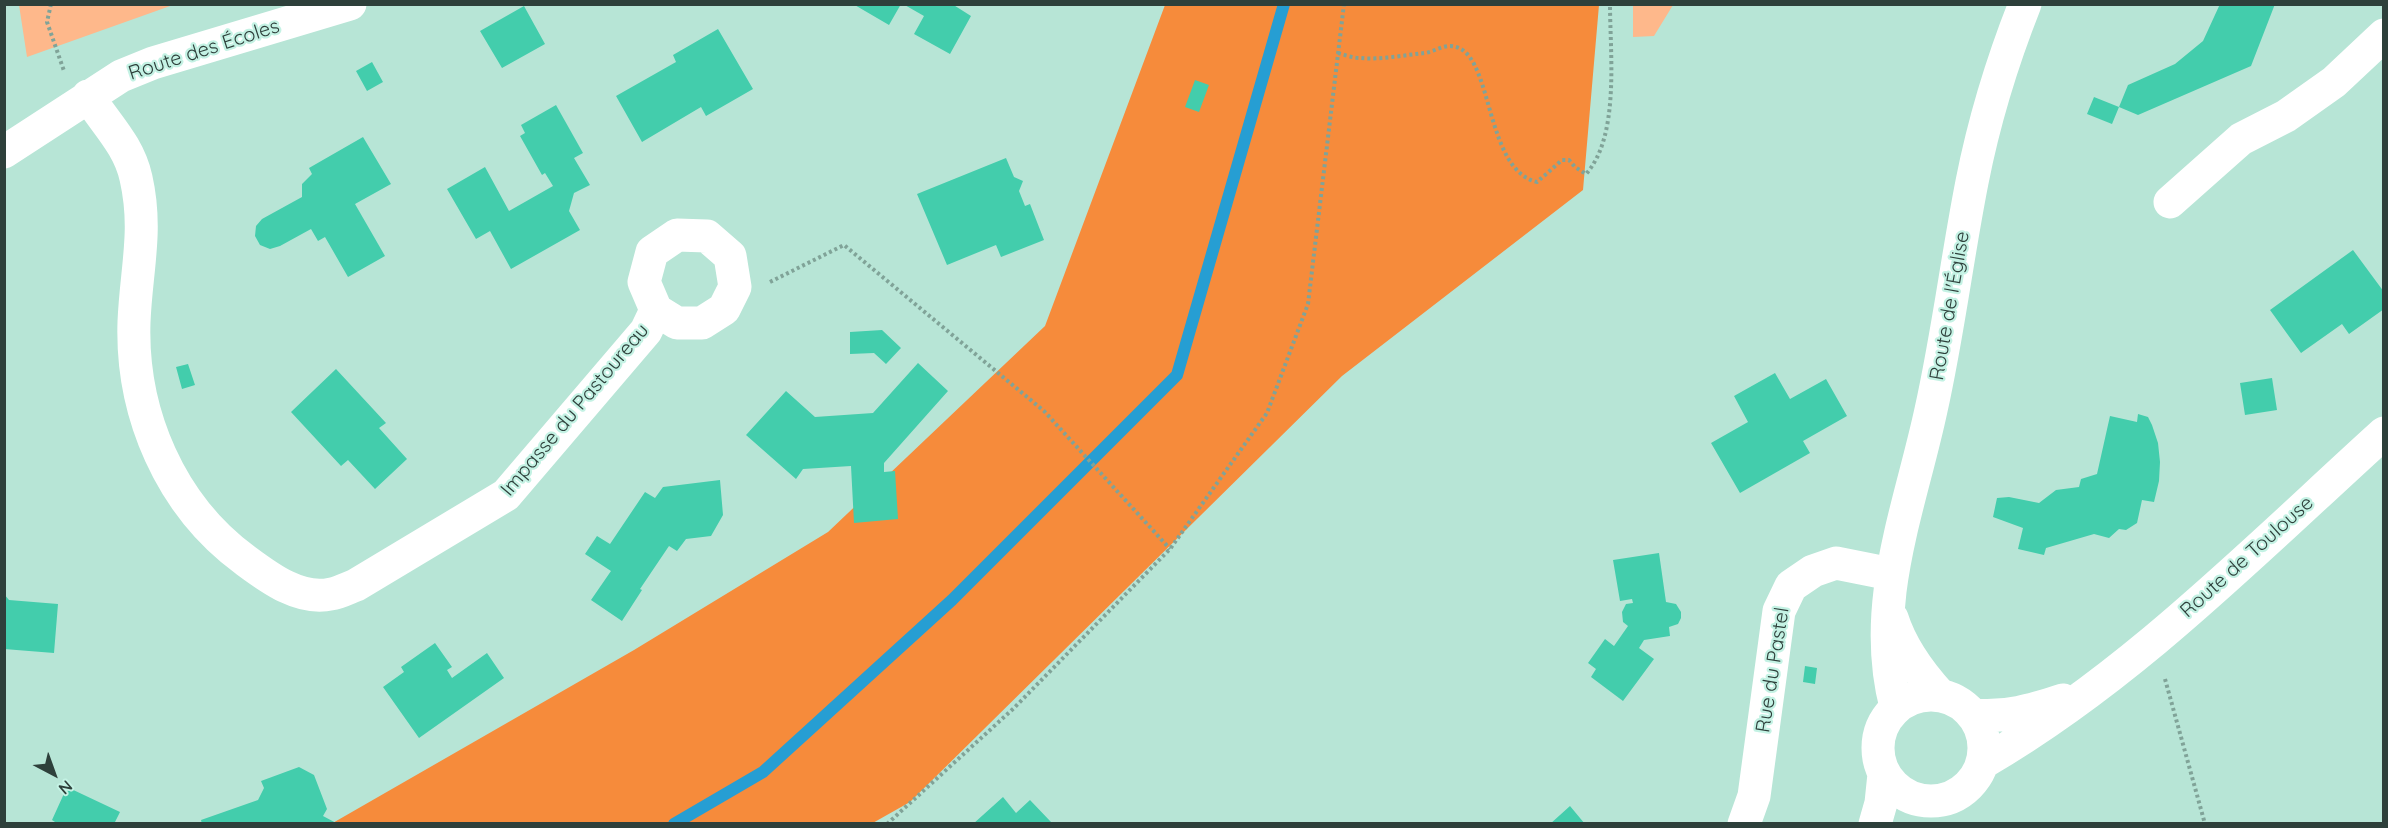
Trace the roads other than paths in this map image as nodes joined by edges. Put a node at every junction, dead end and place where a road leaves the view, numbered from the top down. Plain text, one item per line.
1 (350, 4) edge
2 (2025, 4) edge
3 (2384, 35) edge
4 (82, 101) junction
5 (4, 152) edge
6 (2170, 202) dead end
7 (656, 310) junction
8 (2384, 433) edge
9 (1891, 574) junction
10 (1889, 610) junction
11 (2108, 678) junction
12 (1940, 695) junction
13 (1896, 707) junction
14 (1974, 715) junction
15 (1984, 762) junction
16 (1884, 774) junction
17 (1930, 802) junction
18 (1744, 824) edge
19 (1875, 824) edge
20 (1902, 824) edge

1 - 4 street, Route des Écoles
2 - 9 street, Route de l'Église
3 - 6 street
4 - 5 street, Route des Écoles
4 - 7 street, Impasse du Pastoureau
7 - 7 street
8 - 11 street, Route de Toulouse
9 - 10 street, Route de l'Église
9 - 18 street, Rue du Pastel
10 - 12 street, Route de l'Église
10 - 13 street, Route de l'Église
11 - 14 street, Route de Toulouse
11 - 15 street, Route de Toulouse
12 - 13 street
12 - 14 street
13 - 16 street
14 - 15 street
15 - 17 street
16 - 17 street
16 - 19 street
17 - 20 street

